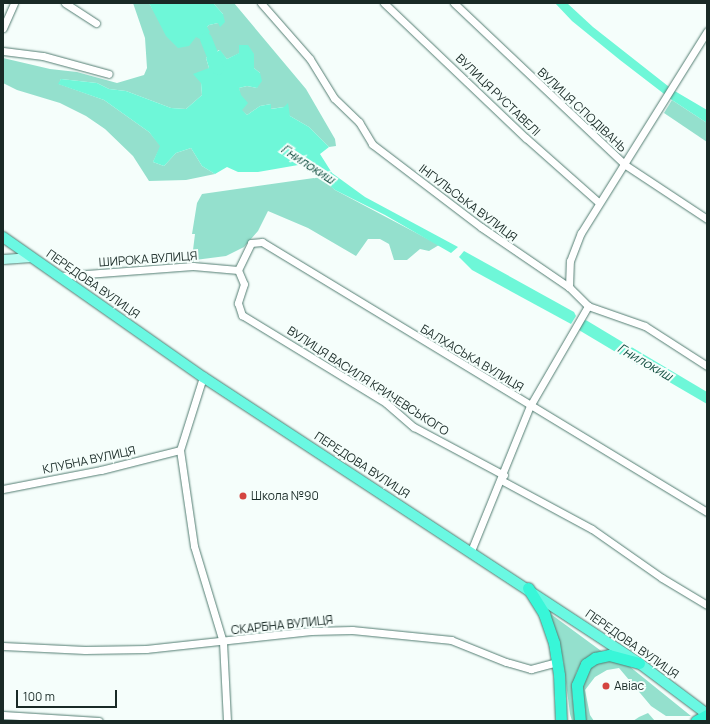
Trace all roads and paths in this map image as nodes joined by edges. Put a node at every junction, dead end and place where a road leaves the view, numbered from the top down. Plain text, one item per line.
1 (14, 3) edge
2 (66, 3) edge
3 (261, 3) edge
4 (384, 3) edge
5 (454, 3) edge
6 (96, 23) dead end
7 (3, 28) edge
8 (707, 31) edge
9 (3, 51) edge
10 (109, 74) dead end
11 (624, 164) junction
12 (598, 202) junction
13 (707, 219) edge
14 (3, 237) edge
15 (31, 257) junction
16 (3, 259) edge
17 (238, 270) junction
18 (60, 276) junction
19 (568, 287) junction
20 (588, 306) junction
21 (707, 366) edge
22 (203, 377) junction
23 (530, 406) junction
24 (180, 450) junction
25 (503, 478) junction
26 (3, 489) edge
27 (707, 512) edge
28 (471, 551) junction
29 (528, 588) junction
30 (707, 605) edge
31 (223, 642) junction
32 (3, 646) edge
33 (558, 662) junction
34 (639, 663) junction
35 (707, 714) edge
36 (3, 715) edge
37 (100, 721) edge
38 (227, 721) edge
39 (561, 721) edge
40 (580, 721) edge
41 (696, 721) edge

1 - 7 street
2 - 6 street
3 - 19 street, ІНГУЛЬСЬКА ВУЛИЦЯ
4 - 12 street, ВУЛИЦЯ РУСТАВЕЛІ
5 - 11 street, ВУЛИЦЯ СПОДІВАНЬ
8 - 11 street
9 - 10 street
11 - 12 street
11 - 13 street, ВУЛИЦЯ СПОДІВАНЬ
12 - 19 street
14 - 15 main road, ПЕРЕДОВА ВУЛИЦЯ
15 - 16 main road
15 - 18 main road, ПЕРЕДОВА ВУЛИЦЯ
17 - 18 street, ШИРОКА ВУЛИЦЯ
17 - 23 street, БАЛХАСЬКА ВУЛИЦЯ
17 - 25 street, ВУЛИЦЯ ВАСИЛЯ КРИЧЕВСЬКОГО
18 - 22 main road, ПЕРЕДОВА ВУЛИЦЯ
19 - 20 street, ІНГУЛЬСЬКА ВУЛИЦЯ
20 - 21 street, ІНГУЛЬСЬКА ВУЛИЦЯ
20 - 23 street
22 - 24 street
22 - 28 main road, ПЕРЕДОВА ВУЛИЦЯ
23 - 25 street
23 - 27 street, БАЛХАСЬКА ВУЛИЦЯ
24 - 26 street, КЛУБНА ВУЛИЦЯ
24 - 31 street
25 - 28 street
25 - 30 street, ВУЛИЦЯ ВАСИЛЯ КРИЧЕВСЬКОГО
28 - 29 main road, ПЕРЕДОВА ВУЛИЦЯ
29 - 33 highway
29 - 34 main road, ПЕРЕДОВА ВУЛИЦЯ
31 - 32 street, СКАРБНА ВУЛИЦЯ
31 - 33 street, СКАРБНА ВУЛИЦЯ
31 - 38 street
33 - 39 highway
34 - 35 main road, ПЕРЕДОВА ВУЛИЦЯ
34 - 40 highway
35 - 41 highway
36 - 37 street

